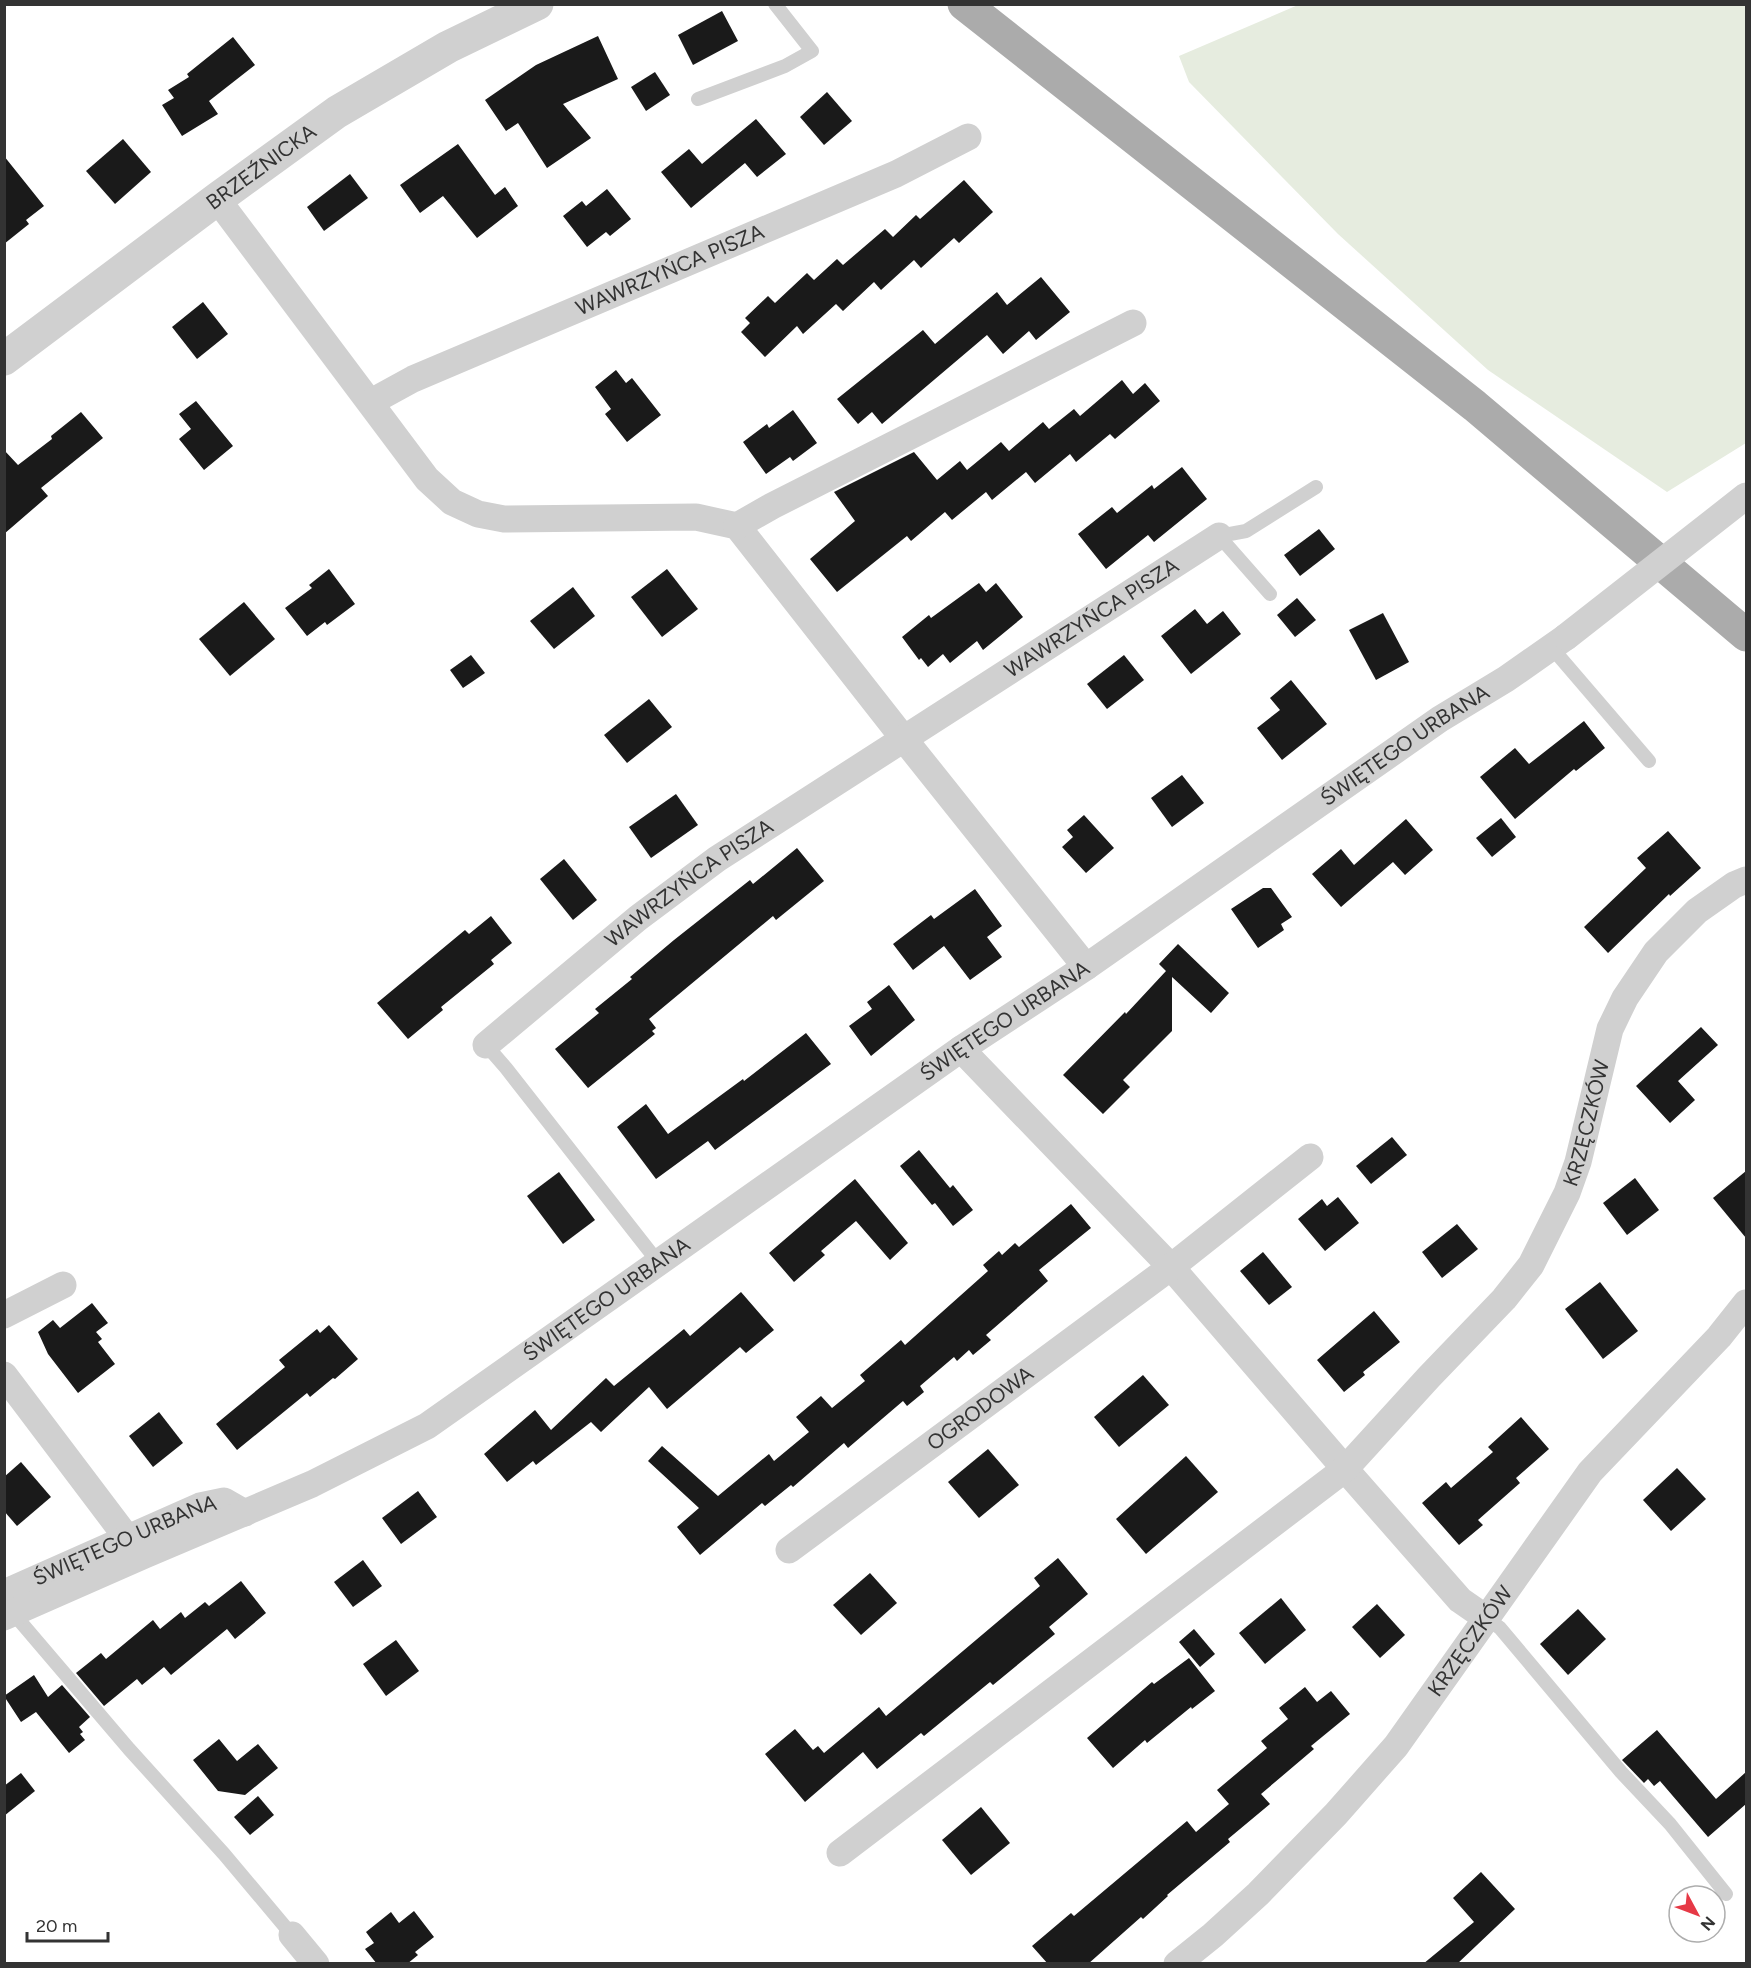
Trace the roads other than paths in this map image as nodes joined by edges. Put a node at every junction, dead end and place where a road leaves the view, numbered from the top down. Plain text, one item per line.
1 (537, 4) edge
2 (775, 4) edge
3 (964, 4) edge
4 (698, 99) dead end
5 (968, 137) dead end
6 (217, 199) junction
7 (1133, 323) dead end
8 (4, 359) edge
9 (371, 402) junction
10 (1316, 487) dead end
11 (1746, 496) edge
12 (737, 526) junction
13 (1219, 536) junction
14 (1270, 594) dead end
15 (1746, 635) edge
16 (1559, 642) junction
17 (904, 739) junction
18 (1649, 761) dead end
19 (1746, 880) edge
20 (1086, 967) junction
21 (486, 1045) joint
22 (961, 1050) junction
23 (1310, 1156) dead end
24 (658, 1262) junction
25 (1172, 1266) junction
26 (63, 1285) dead end
27 (1746, 1303) edge
28 (4, 1315) edge
29 (4, 1375) edge
30 (1344, 1469) junction
31 (245, 1514) junction
32 (128, 1539) junction
33 (789, 1550) dead end
34 (7, 1608) edge
35 (1486, 1618) junction
36 (840, 1853) dead end
37 (1717, 1884) edge
38 (292, 1935) joint
39 (316, 1964) edge
40 (1177, 1964) edge

1 - 6 street, BRZEŹNICKA
2 - 4 lane
3 - 15 main road
5 - 9 street, WAWRZYŃCA PISZA
6 - 8 street, BRZEŹNICKA
6 - 9 street
7 - 12 street
9 - 12 street
10 - 13 lane
11 - 16 street, ŚWIĘTEGO URBANA, bridge
12 - 17 street
13 - 14 lane
13 - 17 street, WAWRZYŃCA PISZA
16 - 18 lane
16 - 20 street, ŚWIĘTEGO URBANA
17 - 20 street
17 - 21 street, WAWRZYŃCA PISZA
19 - 30 street, KRZĘCZKÓW
20 - 22 street, ŚWIĘTEGO URBANA
21 - 24 lane
22 - 24 street, ŚWIĘTEGO URBANA
22 - 25 street
23 - 25 street, OGRODOWA
24 - 31 street, ŚWIĘTEGO URBANA
25 - 30 street
25 - 33 street, OGRODOWA
26 - 28 street
27 - 35 street, KRZĘCZKÓW
29 - 32 street
30 - 35 street
30 - 36 street, KRZĘCZKÓW
31 - 32 street, ŚWIĘTEGO URBANA
31 - 34 street, ŚWIĘTEGO URBANA
32 - 34 street, ŚWIĘTEGO URBANA
34 - 38 lane
35 - 37 lane
35 - 40 street, KRZĘCZKÓW
38 - 39 street

